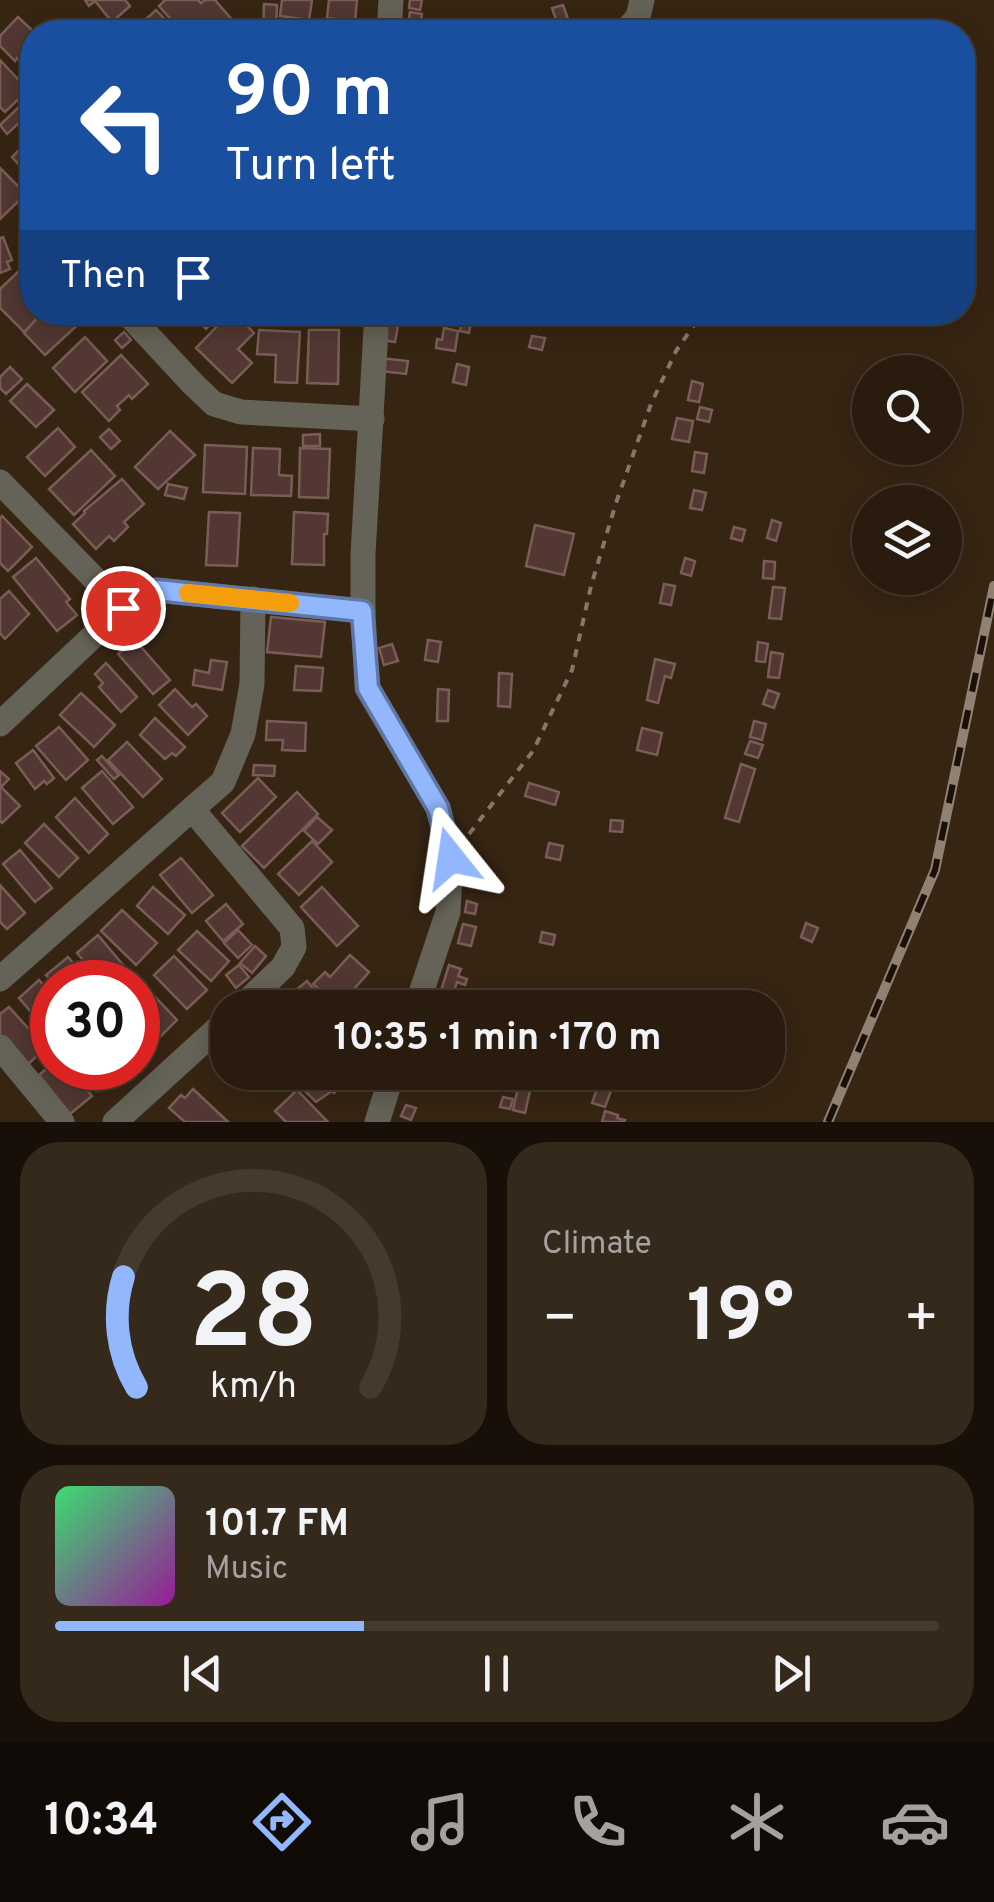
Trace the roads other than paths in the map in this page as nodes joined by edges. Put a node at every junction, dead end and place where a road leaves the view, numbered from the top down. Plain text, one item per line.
1 (138, 325) edge
2 (376, 325) edge
3 (372, 420) junction
4 (0, 482) edge
5 (253, 599) junction
6 (123, 608) junction
7 (362, 611) junction
8 (0, 724) edge
9 (192, 809) junction
10 (0, 980) edge
11 (259, 990) edge
12 (422, 990) edge
13 (210, 1035) edge
14 (0, 1047) edge
15 (388, 1090) edge
16 (62, 1122) edge
17 (115, 1122) edge
18 (376, 1122) edge

1 - 3 street
2 - 3 street
3 - 7 street
4 - 6 street
5 - 6 street
5 - 7 street
5 - 9 street
6 - 8 street
7 - 12 street
9 - 10 street
9 - 11 street
13 - 17 street
14 - 16 street
15 - 18 street

